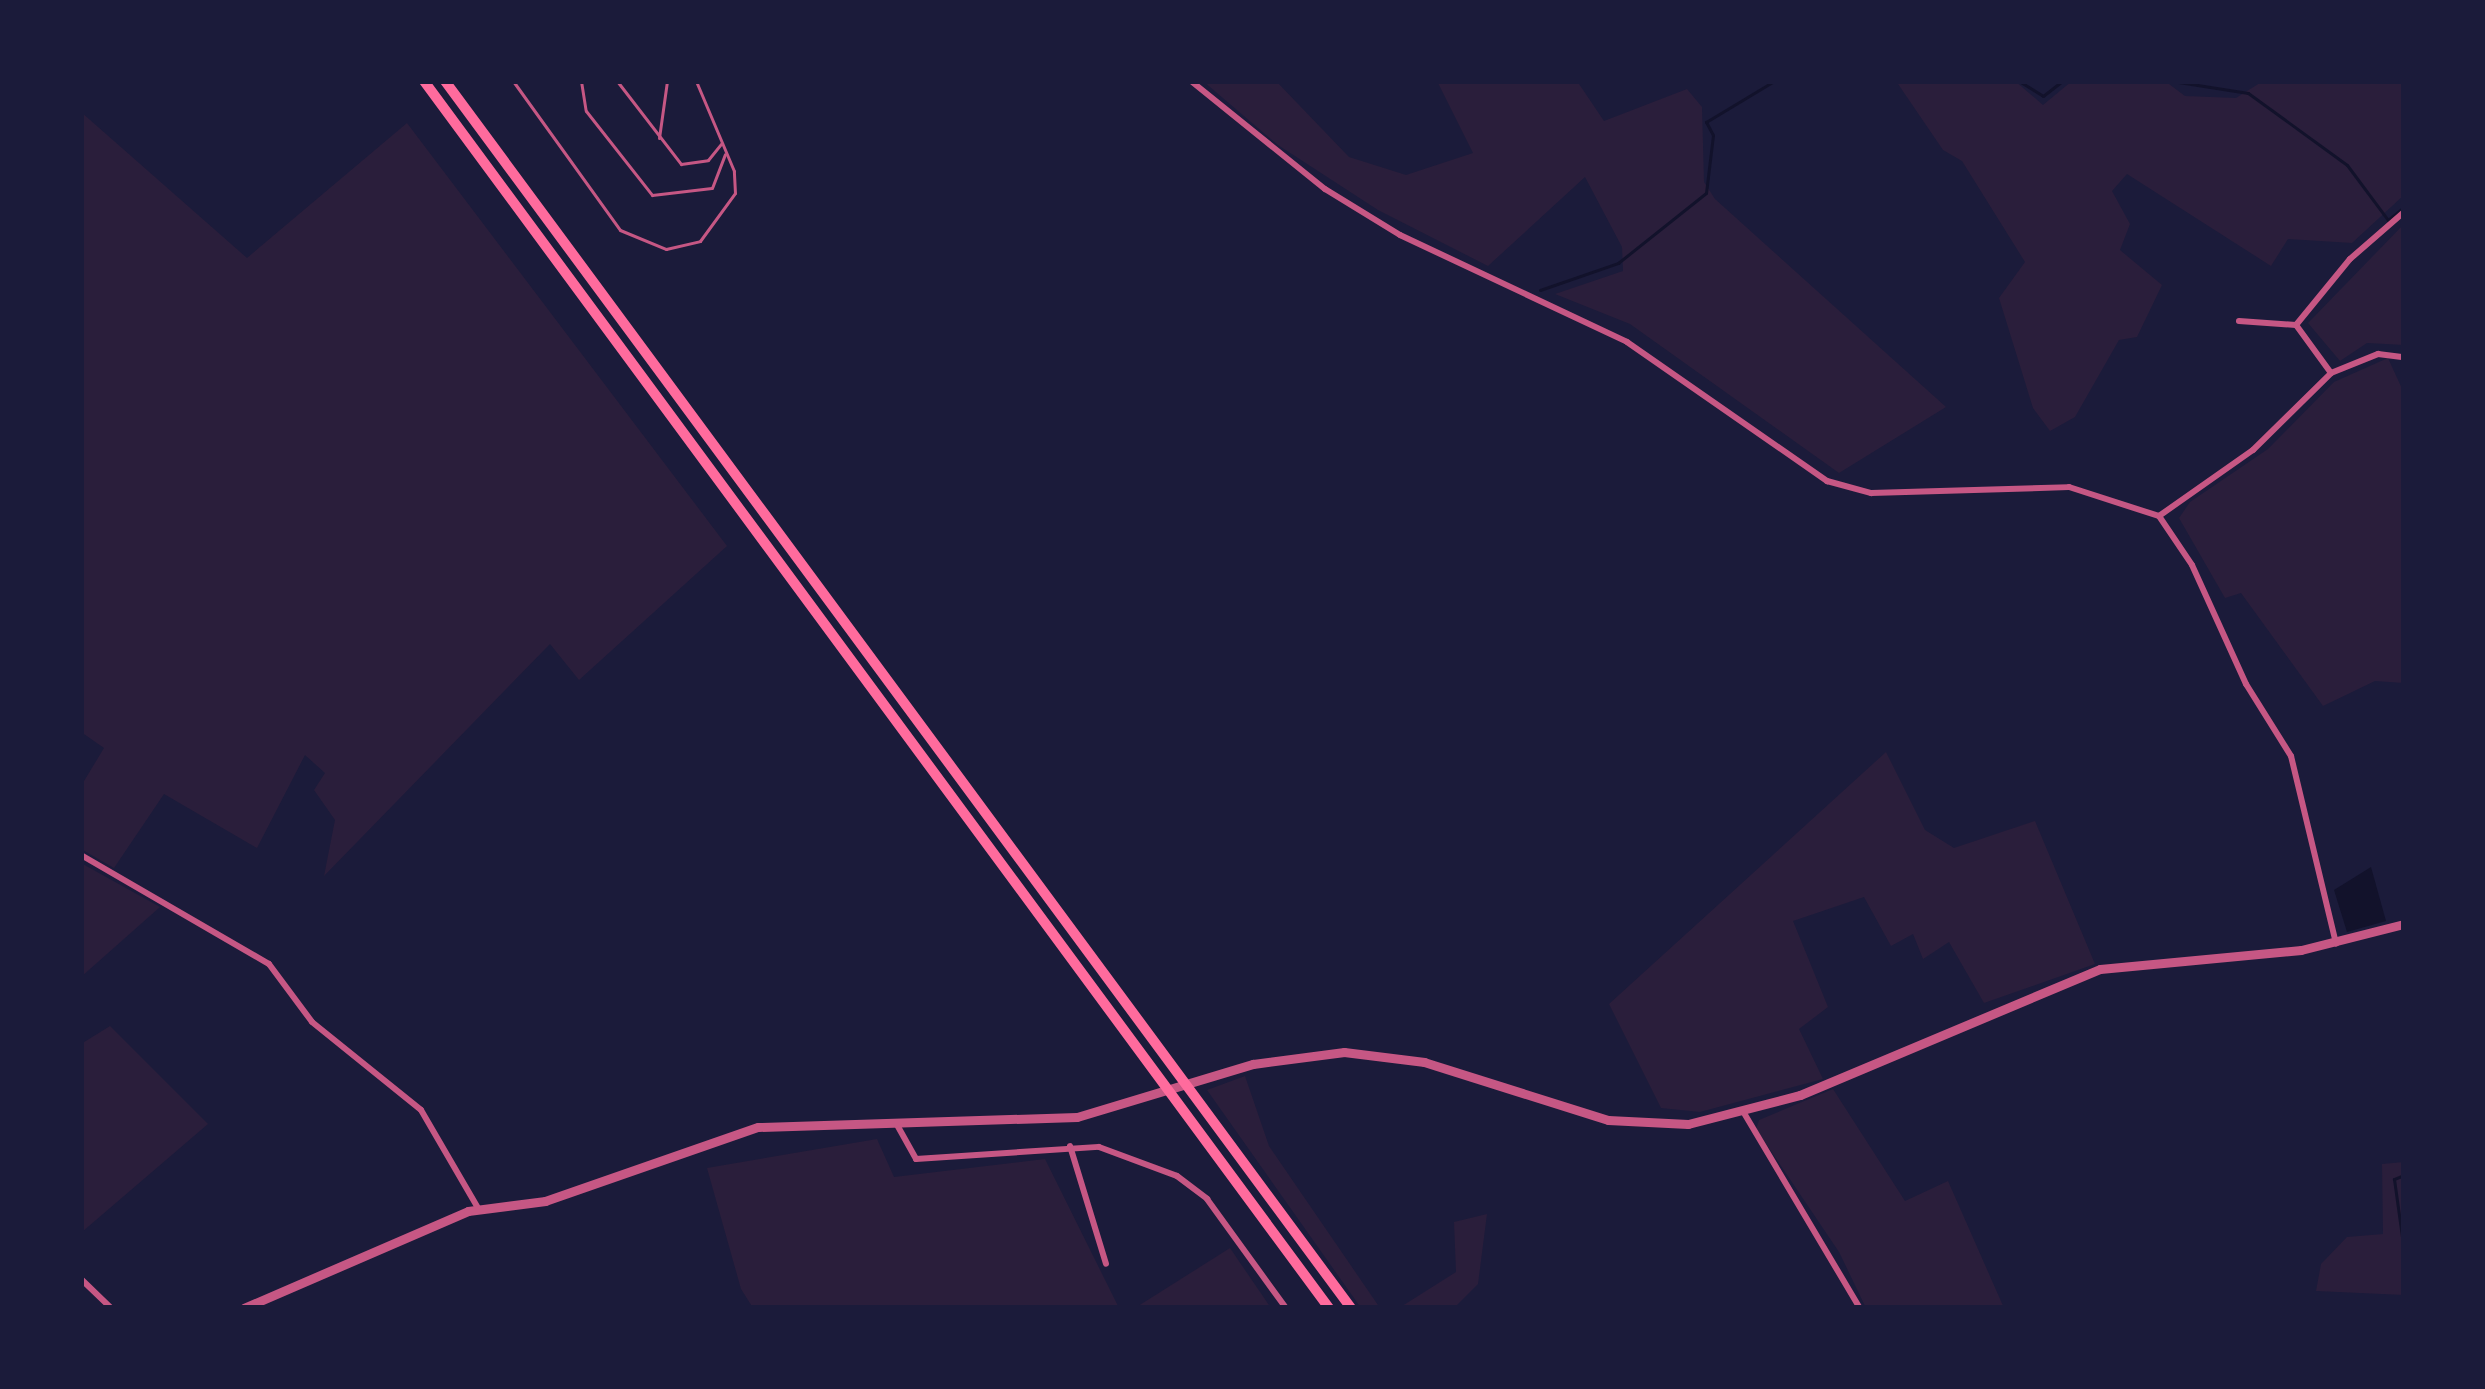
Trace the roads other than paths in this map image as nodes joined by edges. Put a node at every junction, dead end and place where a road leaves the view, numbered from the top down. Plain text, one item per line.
1 (424, 81) edge
2 (445, 81) edge
3 (513, 81) edge
4 (581, 81) edge
5 (617, 81) edge
6 (667, 81) edge
7 (696, 81) edge
8 (1191, 81) edge
9 (722, 140) junction
10 (659, 142) junction
11 (726, 149) junction
12 (2402, 213) edge
13 (2240, 321) dead end
14 (2296, 325) junction
15 (2402, 357) edge
16 (2331, 373) junction
17 (2158, 516) junction
18 (81, 855) edge
19 (2404, 924) edge
20 (2336, 944) junction
21 (1744, 1113) junction
22 (896, 1121) junction
23 (1070, 1146) junction
24 (478, 1208) junction
25 (1106, 1264) dead end
26 (81, 1279) edge
27 (111, 1308) edge
28 (244, 1308) edge
29 (1286, 1308) edge
30 (1329, 1308) edge
31 (1351, 1308) edge
32 (1860, 1308) edge

1 - 30 highway
2 - 31 highway
3 - 11 lane
4 - 11 lane
5 - 10 lane
6 - 10 lane
7 - 9 lane
8 - 17 street
9 - 10 lane
9 - 11 lane
12 - 14 street
13 - 14 street
14 - 16 street
15 - 16 street
16 - 17 street
17 - 20 street
18 - 24 street
19 - 20 street
20 - 21 street
21 - 22 street
21 - 32 street
22 - 23 street
22 - 24 street
23 - 25 street
23 - 29 street
24 - 28 street
26 - 27 street

